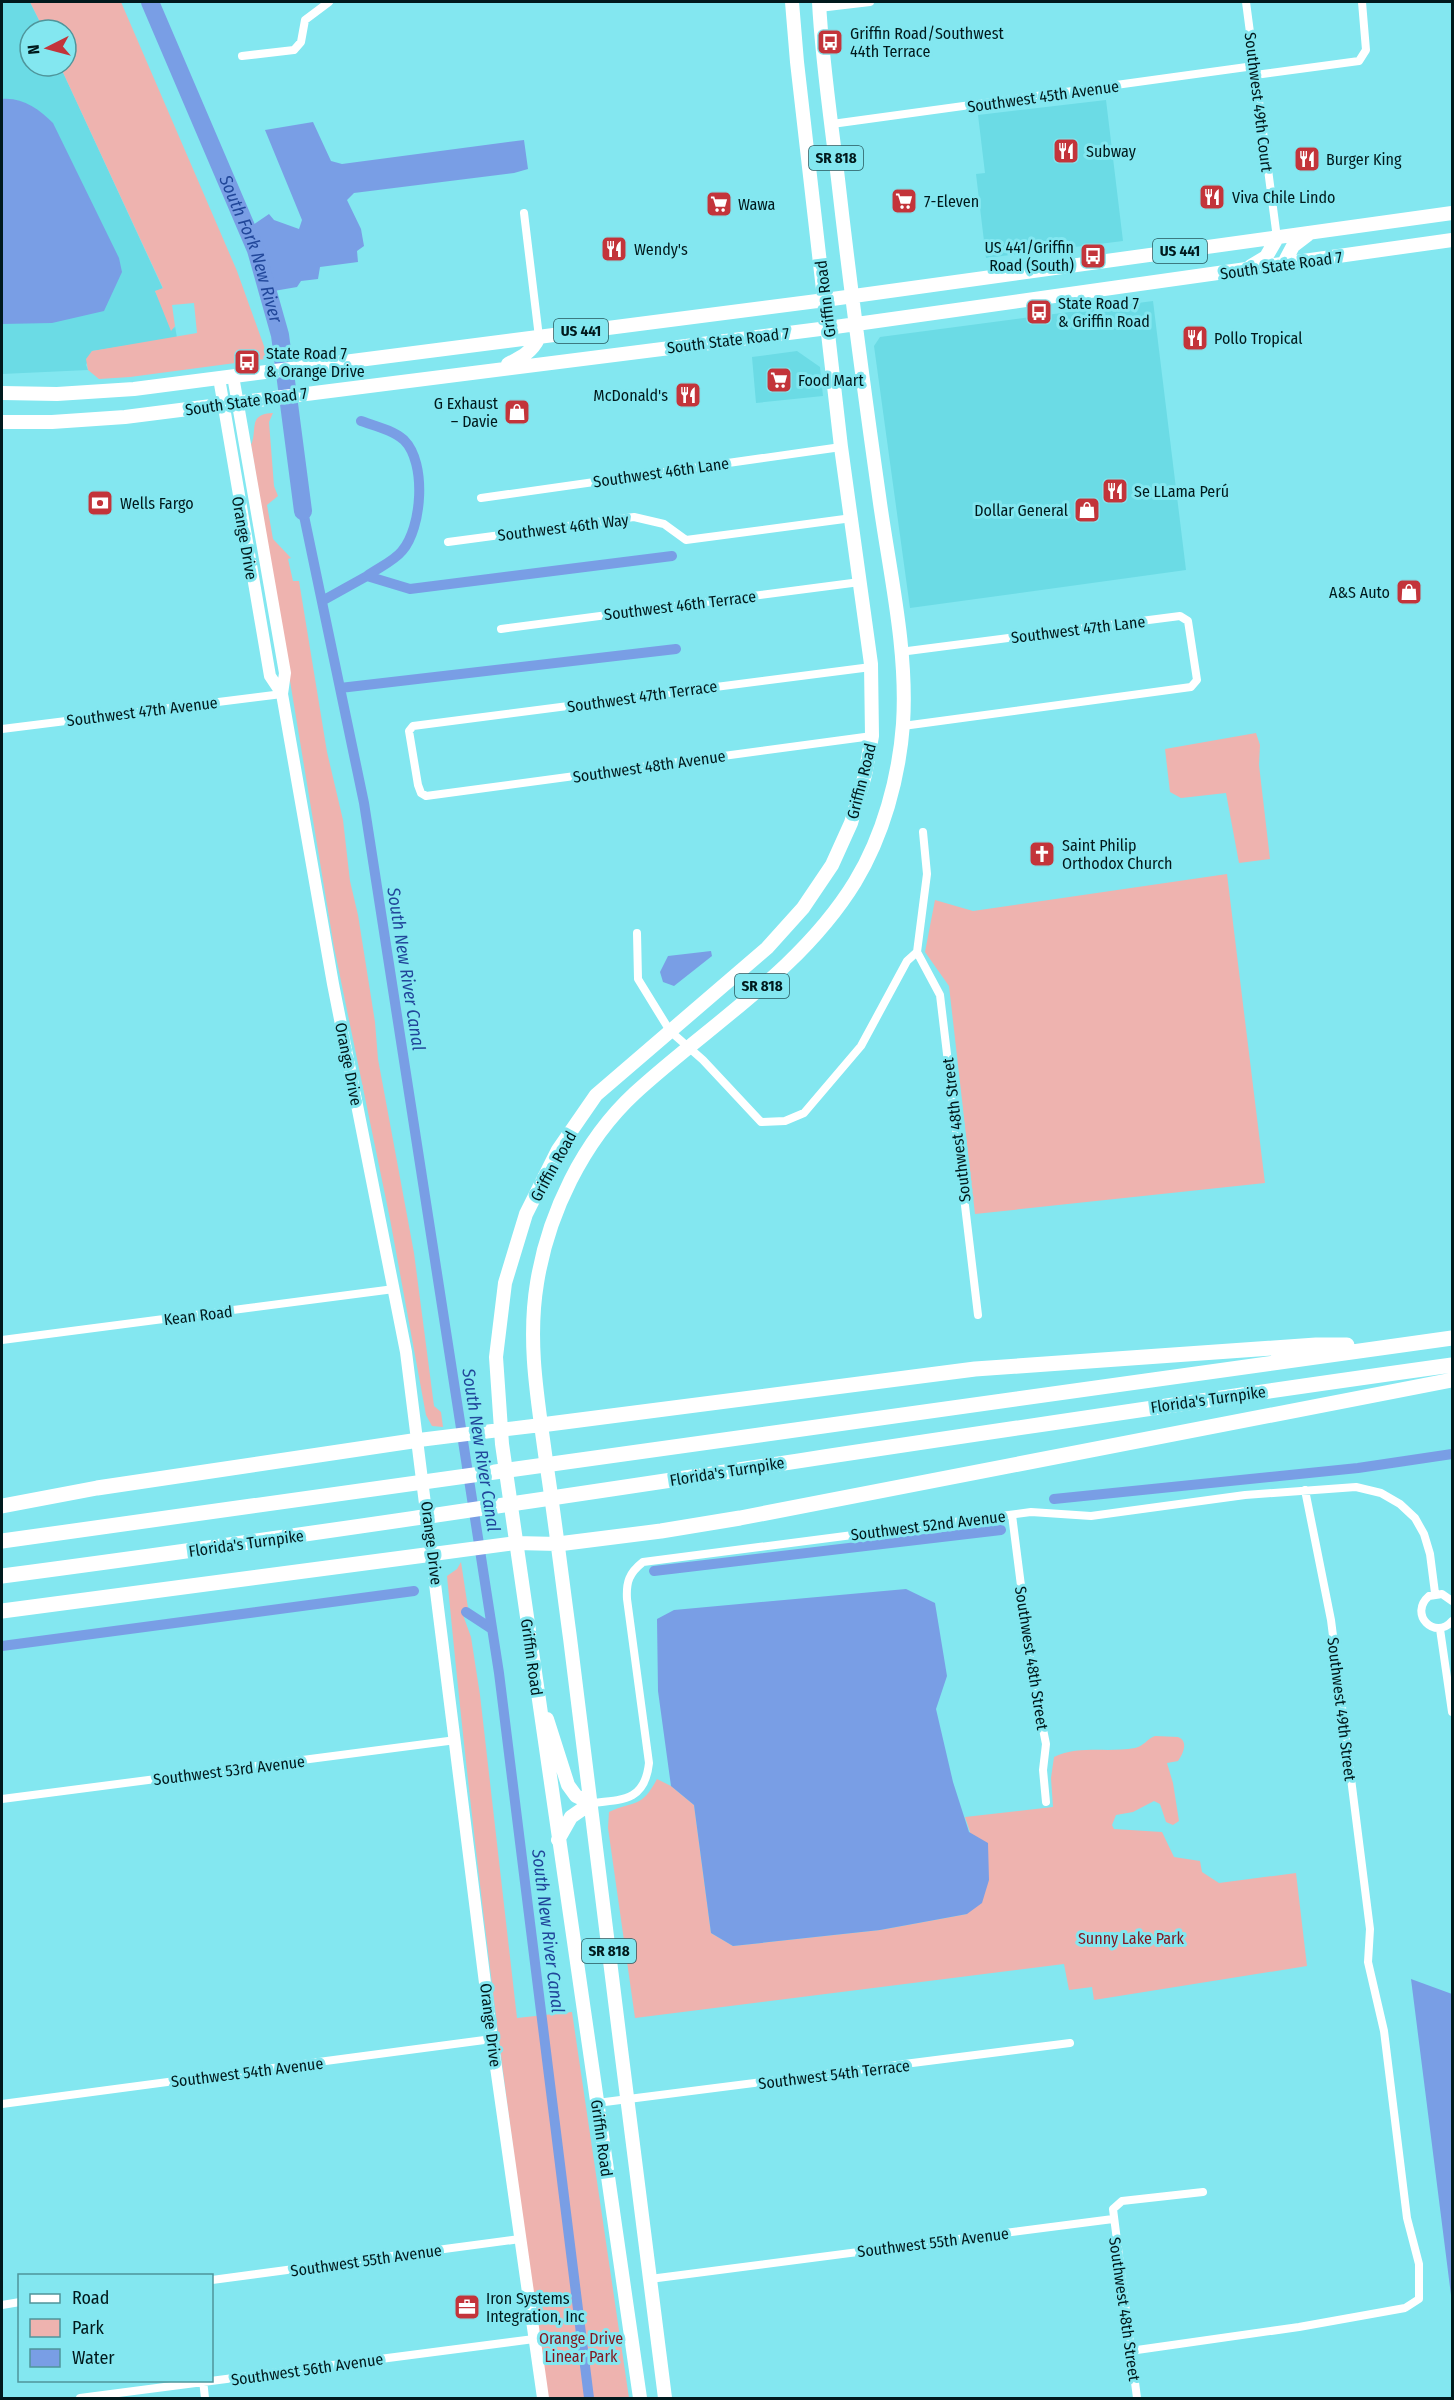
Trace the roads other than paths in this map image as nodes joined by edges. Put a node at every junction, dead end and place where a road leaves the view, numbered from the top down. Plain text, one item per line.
1 (329, 2) edge
2 (792, 2) edge
3 (870, 2) edge
4 (1246, 2) edge
5 (1362, 2) edge
6 (819, 5) edge
7 (242, 57) dead end
8 (1255, 71) junction
9 (832, 124) junction
10 (524, 213) dead end
11 (1452, 213) edge
12 (1311, 232) junction
13 (1277, 238) junction
14 (1452, 240) edge
15 (1283, 265) junction
16 (1244, 270) junction
17 (852, 296) junction
18 (825, 300) junction
19 (855, 324) junction
20 (828, 328) junction
21 (539, 337) junction
22 (498, 370) junction
23 (233, 376) junction
24 (219, 378) junction
25 (2, 393) edge
26 (238, 402) junction
27 (223, 404) junction
28 (2, 422) edge
29 (841, 447) junction
30 (481, 498) dead end
31 (852, 518) junction
32 (246, 541) junction
33 (447, 542) dead end
34 (266, 561) junction
35 (860, 582) junction
36 (501, 629) dead end
37 (900, 652) junction
38 (871, 667) junction
39 (282, 694) junction
40 (903, 726) junction
41 (2, 729) edge
42 (872, 736) junction
43 (426, 796) joint
44 (923, 832) dead end
45 (637, 933) dead end
46 (917, 952) junction
47 (670, 1031) junction
48 (689, 1049) junction
49 (394, 1289) junction
50 (978, 1315) dead end
51 (1452, 1338) edge
52 (2, 1340) edge
53 (1401, 1346) junction
54 (1452, 1365) edge
55 (1452, 1380) edge
56 (541, 1425) junction
57 (501, 1428) junction
58 (419, 1440) junction
59 (1305, 1490) junction
60 (2, 1506) edge
61 (1012, 1515) junction
62 (2, 1540) edge
63 (516, 1543) junction
64 (558, 1544) junction
65 (433, 1554) junction
66 (2, 1576) edge
67 (1435, 1593) junction
68 (1452, 1601) edge
69 (2, 1611) edge
70 (1452, 1621) edge
71 (1440, 1629) junction
72 (537, 1690) junction
73 (1452, 1712) edge
74 (456, 1740) junction
75 (2, 1799) edge
76 (591, 1803) junction
77 (1046, 1803) dead end
78 (558, 1840) junction
79 (492, 2039) junction
80 (1070, 2043) dead end
81 (628, 2100) junction
82 (597, 2103) junction
83 (2, 2104) edge
84 (1203, 2192) dead end
85 (1113, 2219) junction
86 (520, 2239) junction
87 (650, 2279) junction
88 (213, 2280) edge
89 (18, 2302) edge
90 (2, 2305) edge
91 (534, 2339) junction
92 (1130, 2350) junction
93 (213, 2381) edge
94 (203, 2382) edge
95 (80, 2398) edge
96 (205, 2398) edge
97 (543, 2398) edge
98 (640, 2398) edge
99 (665, 2398) edge
100 (1137, 2398) edge

1 - 7 street
2 - 18 main road, Griffin Road / SR 818
3 - 6 street
4 - 8 street, Southwest 49th Court
5 - 8 street, Southwest 45th Avenue
6 - 9 main road, Griffin Road / SR 818
8 - 9 street, Southwest 45th Avenue
8 - 13 street, Southwest 49th Court
9 - 17 main road, Griffin Road / SR 818
10 - 21 street
11 - 12 main road, South State Road 7 / US 441
12 - 13 main road, South State Road 7 / US 441
12 - 15 main road
13 - 16 main road
13 - 17 main road, South State Road 7 / US 441
14 - 15 main road, South State Road 7 / US 441
15 - 16 main road, South State Road 7 / US 441
16 - 19 main road, South State Road 7 / US 441
17 - 18 main road, South State Road 7 / US 441
17 - 19 main road, Griffin Road / SR 818
18 - 20 main road, Griffin Road / SR 818
18 - 21 main road, South State Road 7 / US 441
19 - 20 main road, South State Road 7 / US 441
19 - 37 main road, Griffin Road / SR 818
20 - 22 main road, South State Road 7 / US 441
20 - 29 main road, Griffin Road / SR 818
21 - 22 main road
21 - 23 main road, South State Road 7 / US 441
22 - 26 main road, South State Road 7 / US 441
23 - 24 main road, South State Road 7 / US 441
23 - 26 street, Orange Drive
24 - 25 main road, South State Road 7 / US 441
24 - 27 street, Orange Drive
26 - 27 main road, South State Road 7 / US 441
26 - 34 street, Orange Drive
27 - 28 main road, South State Road 7 / US 441
27 - 32 street, Orange Drive
29 - 30 street, Southwest 46th Lane
29 - 31 main road, Griffin Road / SR 818
31 - 33 street, Southwest 46th Way
31 - 35 main road, Griffin Road / SR 818
32 - 34 street
32 - 39 street, Orange Drive
34 - 39 street, Orange Drive
35 - 36 street, Southwest 46th Terrace
35 - 38 main road, Griffin Road / SR 818
37 - 40 main road, Griffin Road / SR 818
37 - 40 street, Southwest 47th Lane
38 - 42 main road, Griffin Road / SR 818
38 - 43 street, Southwest 47th Terrace
39 - 41 street, Southwest 47th Avenue
39 - 49 street, Orange Drive
40 - 48 main road, Griffin Road / SR 818
42 - 43 street, Southwest 48th Avenue
42 - 47 main road, Griffin Road / SR 818
44 - 46 street
45 - 47 street
46 - 48 street
46 - 50 street, Southwest 48th Street
47 - 48 street
47 - 57 main road, Griffin Road / SR 818
48 - 56 main road, Griffin Road / SR 818
49 - 52 street, Kean Road
49 - 58 street, Orange Drive
51 - 53 highway, Florida's Turnpike
53 - 56 highway
53 - 62 highway, Florida's Turnpike
54 - 66 highway, Florida's Turnpike
55 - 64 highway
56 - 57 main road
56 - 64 main road, Griffin Road / SR 818
57 - 58 main road
57 - 63 main road, Griffin Road / SR 818
58 - 60 highway
58 - 65 street, Orange Drive
59 - 61 street, Southwest 52nd Avenue
59 - 67 street, Southwest 52nd Avenue
59 - 92 street, Southwest 49th Street
61 - 76 street, Southwest 52nd Avenue
61 - 77 street, Southwest 48th Street
63 - 64 main road
63 - 65 main road
63 - 72 main road, Griffin Road / SR 818
64 - 76 main road, Griffin Road / SR 818
65 - 69 highway
65 - 74 street, Orange Drive
67 - 68 street
67 - 71 street
70 - 71 street
71 - 73 street
72 - 76 main road
72 - 78 main road, Griffin Road / SR 818
74 - 75 street, Southwest 53rd Avenue
74 - 79 street, Orange Drive
76 - 78 main road
76 - 81 main road, Griffin Road / SR 818
78 - 82 main road, Griffin Road / SR 818
79 - 83 street, Southwest 54th Avenue
79 - 86 street, Orange Drive
80 - 81 street, Southwest 54th Terrace
81 - 82 street, Southwest 54th Terrace
81 - 87 main road, Griffin Road / SR 818
82 - 98 main road, Griffin Road / SR 818
84 - 85 street
85 - 87 street, Southwest 55th Avenue
85 - 92 street, Southwest 48th Street
86 - 88 street, Southwest 55th Avenue
86 - 91 street, Orange Drive
87 - 99 main road, Griffin Road / SR 818
89 - 90 street
91 - 93 street, Southwest 56th Avenue
91 - 97 street, Orange Drive
92 - 100 street, Southwest 48th Street
94 - 95 street, Southwest 56th Avenue
94 - 96 street

